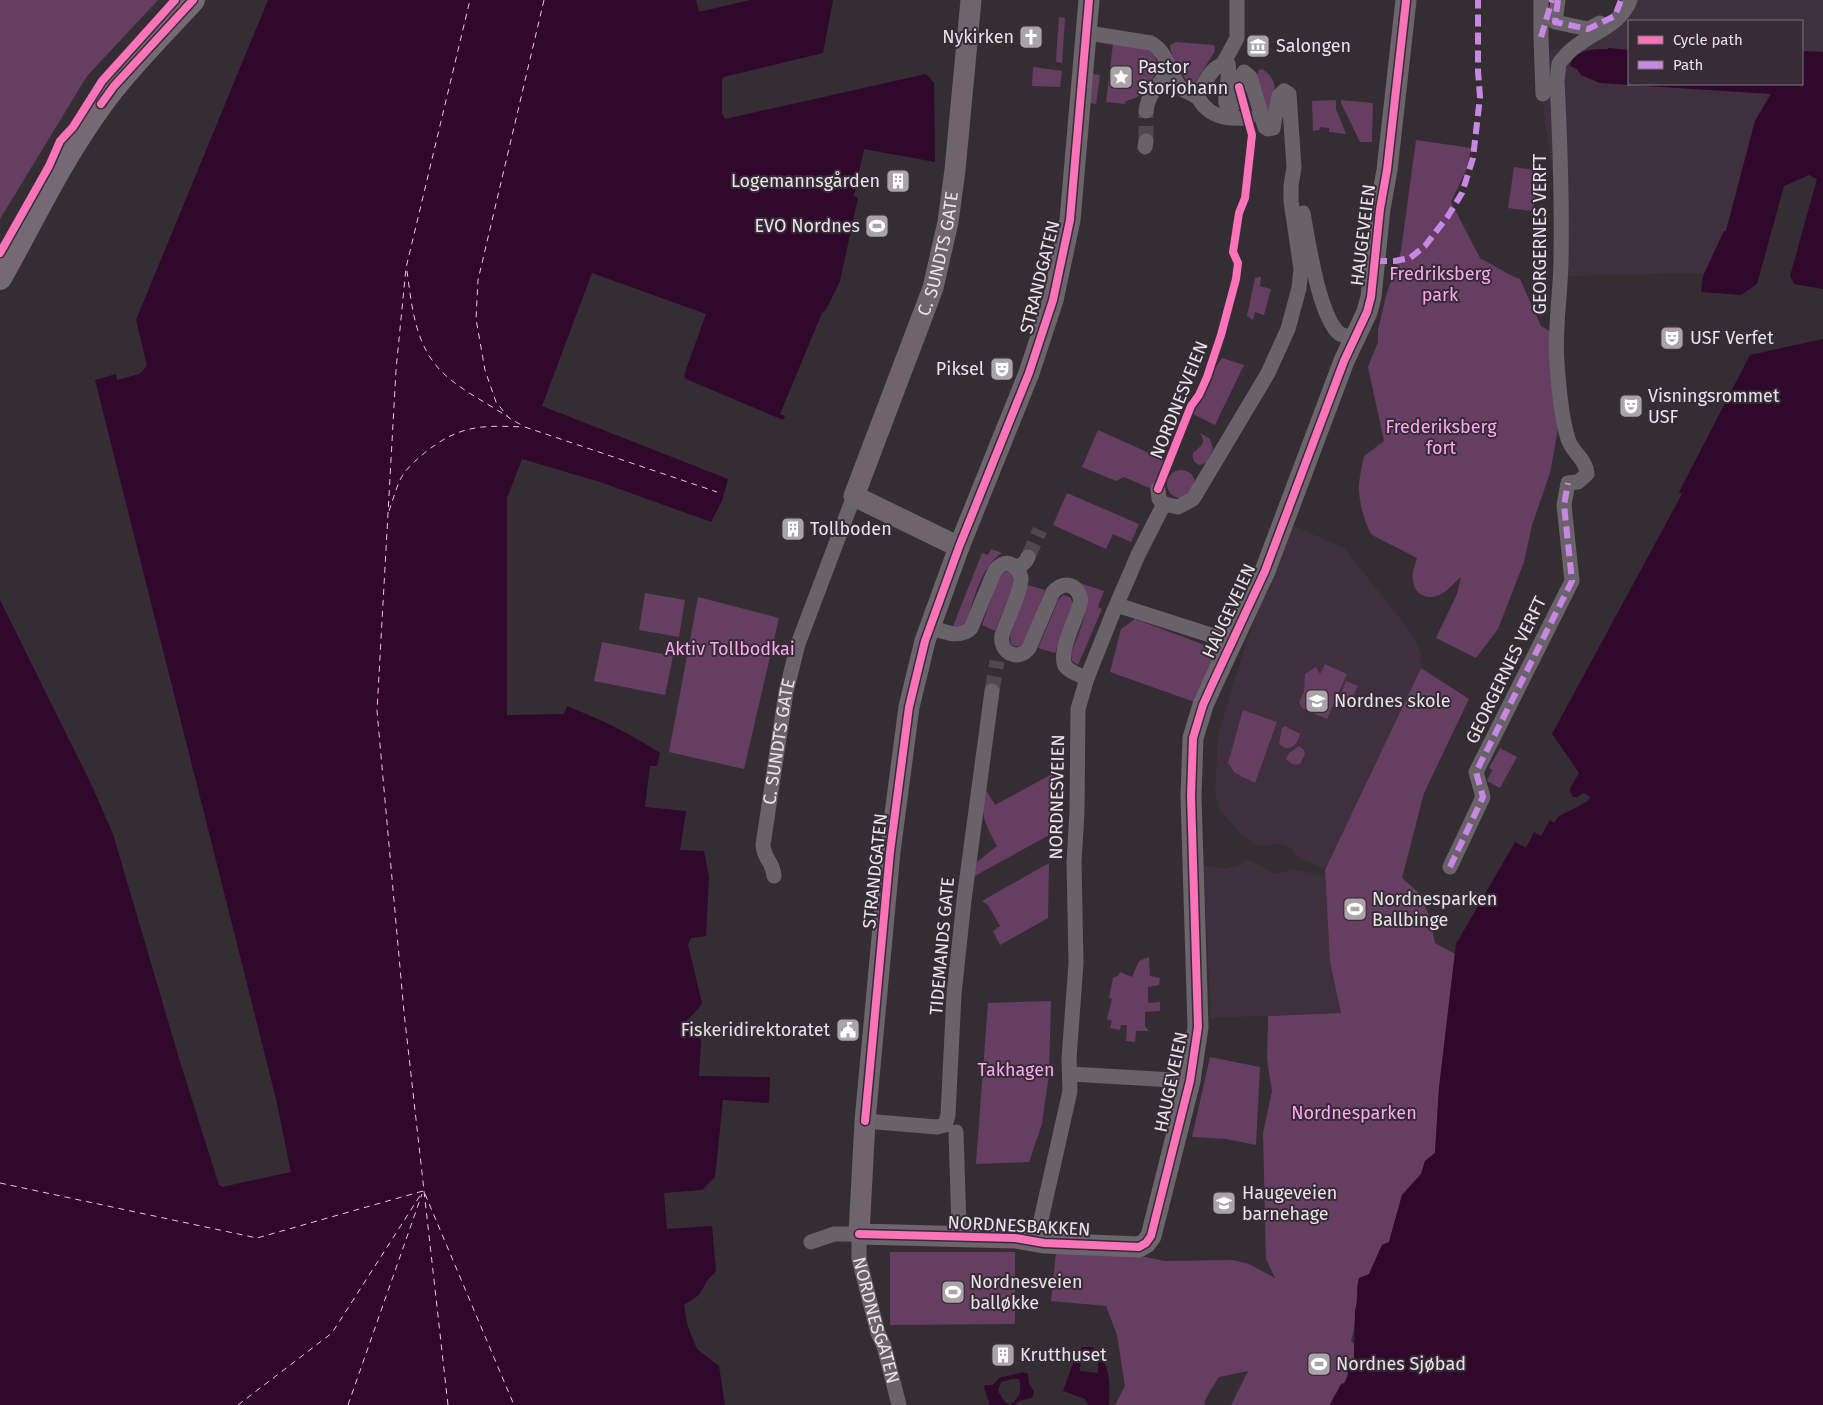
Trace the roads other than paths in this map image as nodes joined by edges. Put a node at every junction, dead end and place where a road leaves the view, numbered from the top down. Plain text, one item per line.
1 (193, 0) edge
2 (971, 0) edge
3 (1089, 0) edge
4 (1238, 0) edge
5 (1406, 0) edge
6 (1542, 0) edge
7 (1552, 0) edge
8 (1558, 0) edge
9 (1621, 0) edge
10 (1630, 0) edge
11 (1088, 33) junction
12 (1541, 37) junction
13 (1223, 64) junction
14 (1171, 69) junction
15 (1543, 94) dead end
16 (1197, 96) junction
17 (1146, 111) tunnel mouth
18 (1249, 118) dead end
19 (1294, 167) junction
20 (0, 278) edge
21 (1355, 338) junction
22 (1158, 490) dead end
23 (854, 496) junction
24 (1164, 504) junction
25 (959, 547) junction
26 (1028, 557) tunnel mouth
27 (1017, 569) junction
28 (1117, 605) junction
29 (930, 628) junction
30 (1232, 642) junction
31 (1087, 678) junction
32 (992, 691) tunnel mouth
33 (1450, 867) dead end
34 (774, 876) dead end
35 (1071, 1074) junction
36 (1190, 1081) junction
37 (865, 1120) junction
38 (956, 1132) dead end
39 (859, 1234) junction
40 (963, 1237) junction
41 (811, 1242) dead end
42 (1036, 1242) junction
43 (1146, 1243) joint
44 (899, 1405) edge

1 - 20 main road
2 - 23 main road, C. SUNDTS GATE
3 - 11 main road, STRANDGATEN
4 - 13 street
5 - 21 main road, HAUGEVEIEN
6 - 12 street
7 - 12 street
8 - 9 street
10 - 33 street, GEORGERNES VERFT
11 - 14 street
11 - 25 main road, STRANDGATEN
12 - 15 street
13 - 16 street
13 - 19 street
14 - 16 street
14 - 17 street
16 - 18 street
19 - 21 street
19 - 24 street
21 - 30 main road, HAUGEVEIEN
22 - 24 street
23 - 25 main road
23 - 34 street, C. SUNDTS GATE
24 - 28 street, NORDNESVEIEN
25 - 29 main road, STRANDGATEN
26 - 27 street
27 - 29 street
27 - 31 street
28 - 30 street
28 - 31 street, NORDNESVEIEN
29 - 37 main road, STRANDGATEN
30 - 36 main road, HAUGEVEIEN
31 - 35 street, NORDNESVEIEN
32 - 37 street, TIDEMANDS GATE
35 - 36 street
35 - 42 street, NORDNESVEIEN
36 - 43 main road, HAUGEVEIEN
37 - 39 main road, NORDNESGATEN
38 - 40 street
39 - 40 main road, NORDNESBAKKEN
39 - 41 street, NORDNESGATEN
39 - 44 street, NORDNESGATEN
40 - 42 main road, NORDNESBAKKEN
42 - 43 main road, NORDNESBAKKEN

